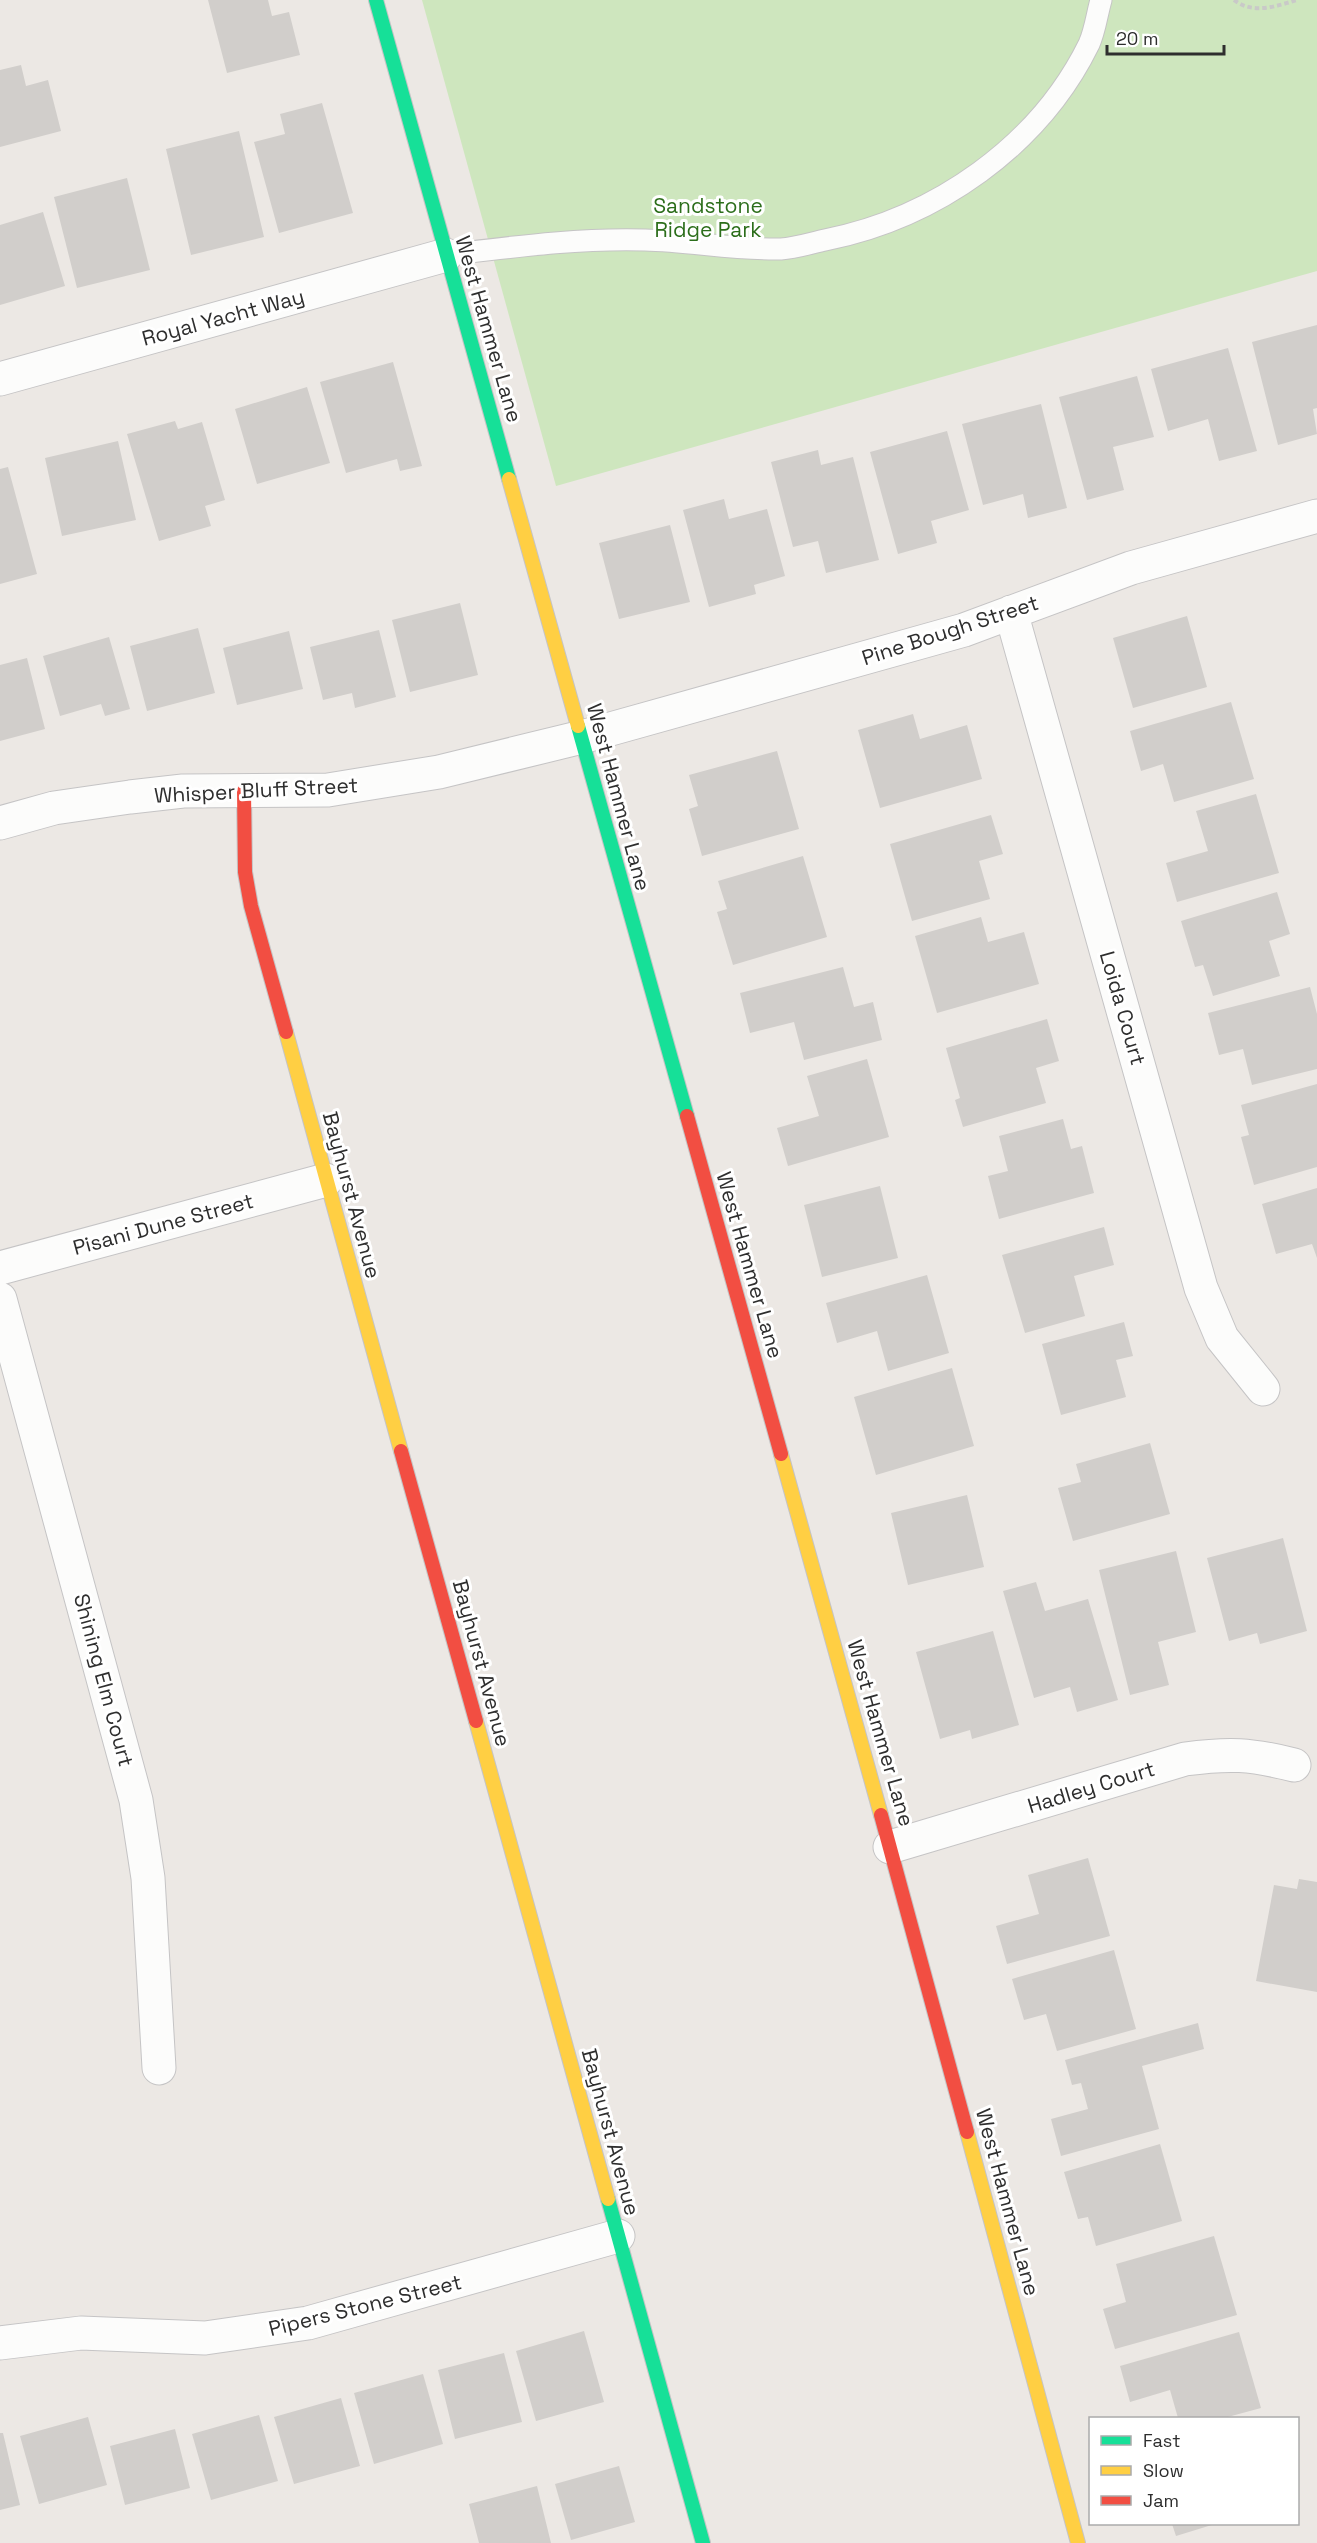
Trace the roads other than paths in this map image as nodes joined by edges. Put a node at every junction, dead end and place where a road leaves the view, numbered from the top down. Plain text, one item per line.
1 (376, 0) edge
2 (1101, 0) edge
3 (447, 255) junction
4 (0, 379) edge
5 (1317, 516) edge
6 (1011, 612) junction
7 (582, 737) junction
8 (244, 791) junction
9 (0, 823) edge
10 (326, 1180) junction
11 (0, 1268) edge
12 (0, 1299) edge
13 (1263, 1389) dead end
14 (1294, 1765) dead end
15 (890, 1847) junction
16 (159, 2068) dead end
17 (618, 2236) junction
18 (0, 2343) edge
19 (703, 2543) edge
20 (1078, 2543) edge

1 - 3 street, West Hammer Lane
2 - 3 lane
3 - 4 street, Royal Yacht Way
3 - 7 street, West Hammer Lane
5 - 6 street, Pine Bough Street
6 - 7 street, Pine Bough Street
6 - 13 street, Loida Court
7 - 8 street, Whisper Bluff Street
7 - 15 street, West Hammer Lane
8 - 9 street, Whisper Bluff Street
8 - 10 street, Bayhurst Avenue
10 - 11 street, Pisani Dune Street
10 - 17 street, Bayhurst Avenue
12 - 16 street, Shining Elm Court
14 - 15 street, Hadley Court
15 - 20 street, West Hammer Lane
17 - 18 street, Pipers Stone Street
17 - 19 street, Bayhurst Avenue

